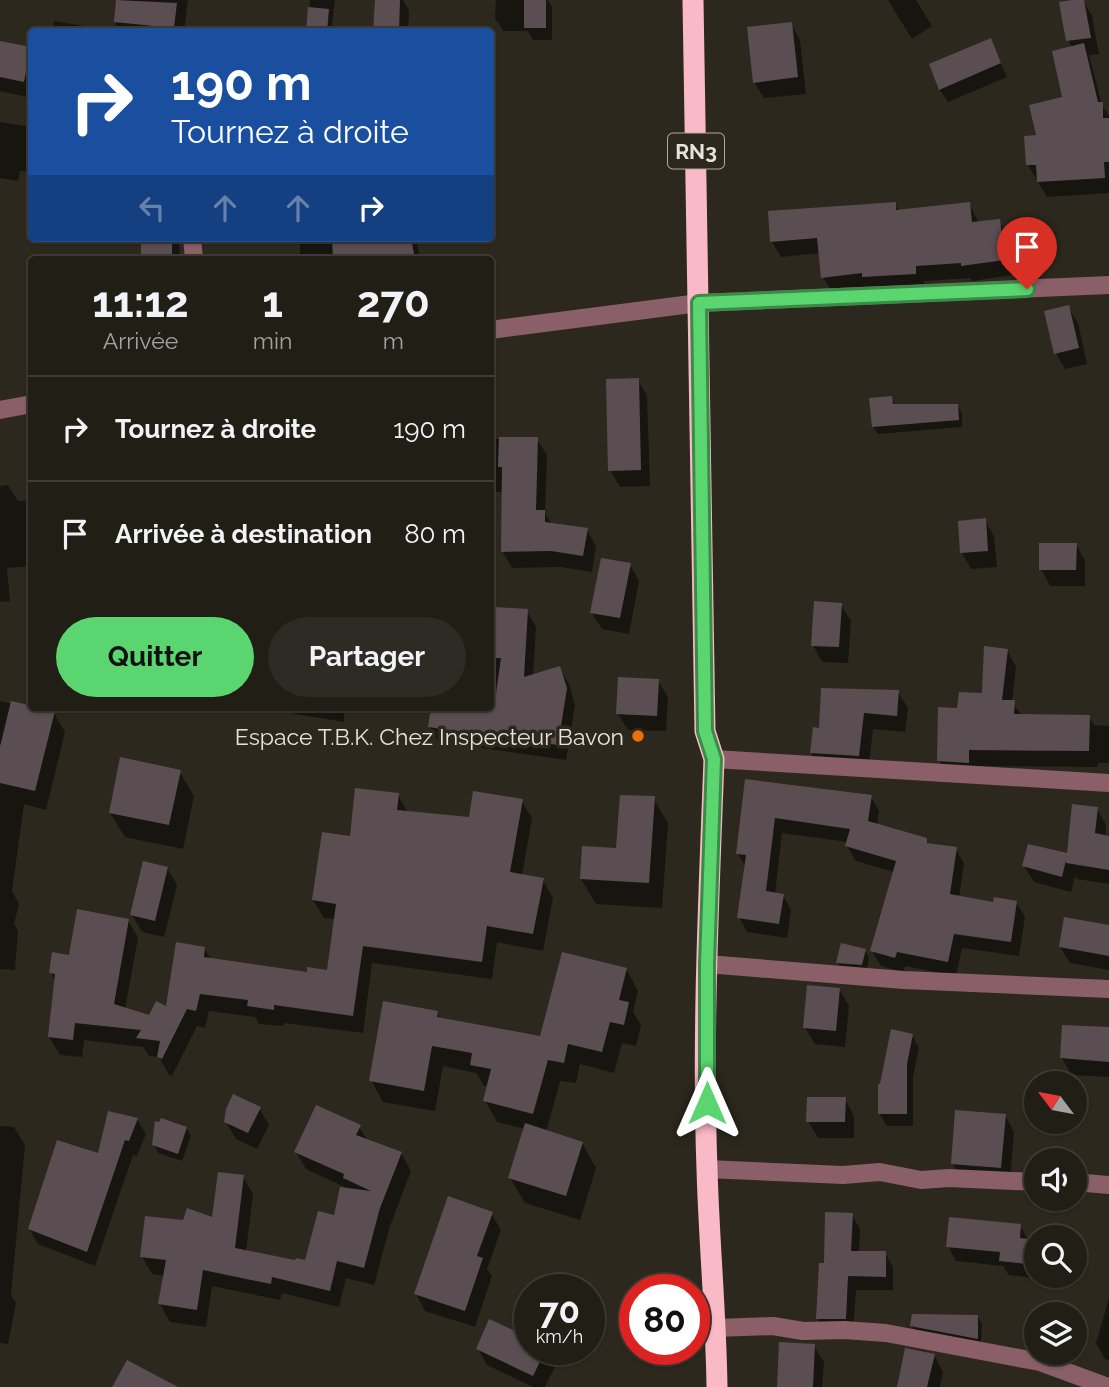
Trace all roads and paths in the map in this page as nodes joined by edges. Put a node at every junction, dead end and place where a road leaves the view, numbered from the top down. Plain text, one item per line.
1 (693, 0) edge
2 (1109, 285) edge
3 (699, 303) junction
4 (494, 329) edge
5 (28, 405) edge
6 (0, 410) edge
7 (714, 759) junction
8 (1109, 783) edge
9 (707, 964) junction
10 (1109, 989) edge
11 (707, 1168) junction
12 (1024, 1181) edge
13 (1087, 1183) edge
14 (1109, 1185) edge
15 (716, 1328) junction
16 (717, 1387) edge
17 (1108, 1387) edge

1 - 3 highway, RN3
2 - 3 street
3 - 4 street
3 - 7 highway, RN3
5 - 6 street
7 - 8 street
7 - 9 highway, RN3
9 - 10 street
9 - 11 highway, RN3
11 - 12 street
11 - 15 highway, RN3
13 - 14 street
15 - 16 highway, RN3
15 - 17 street

